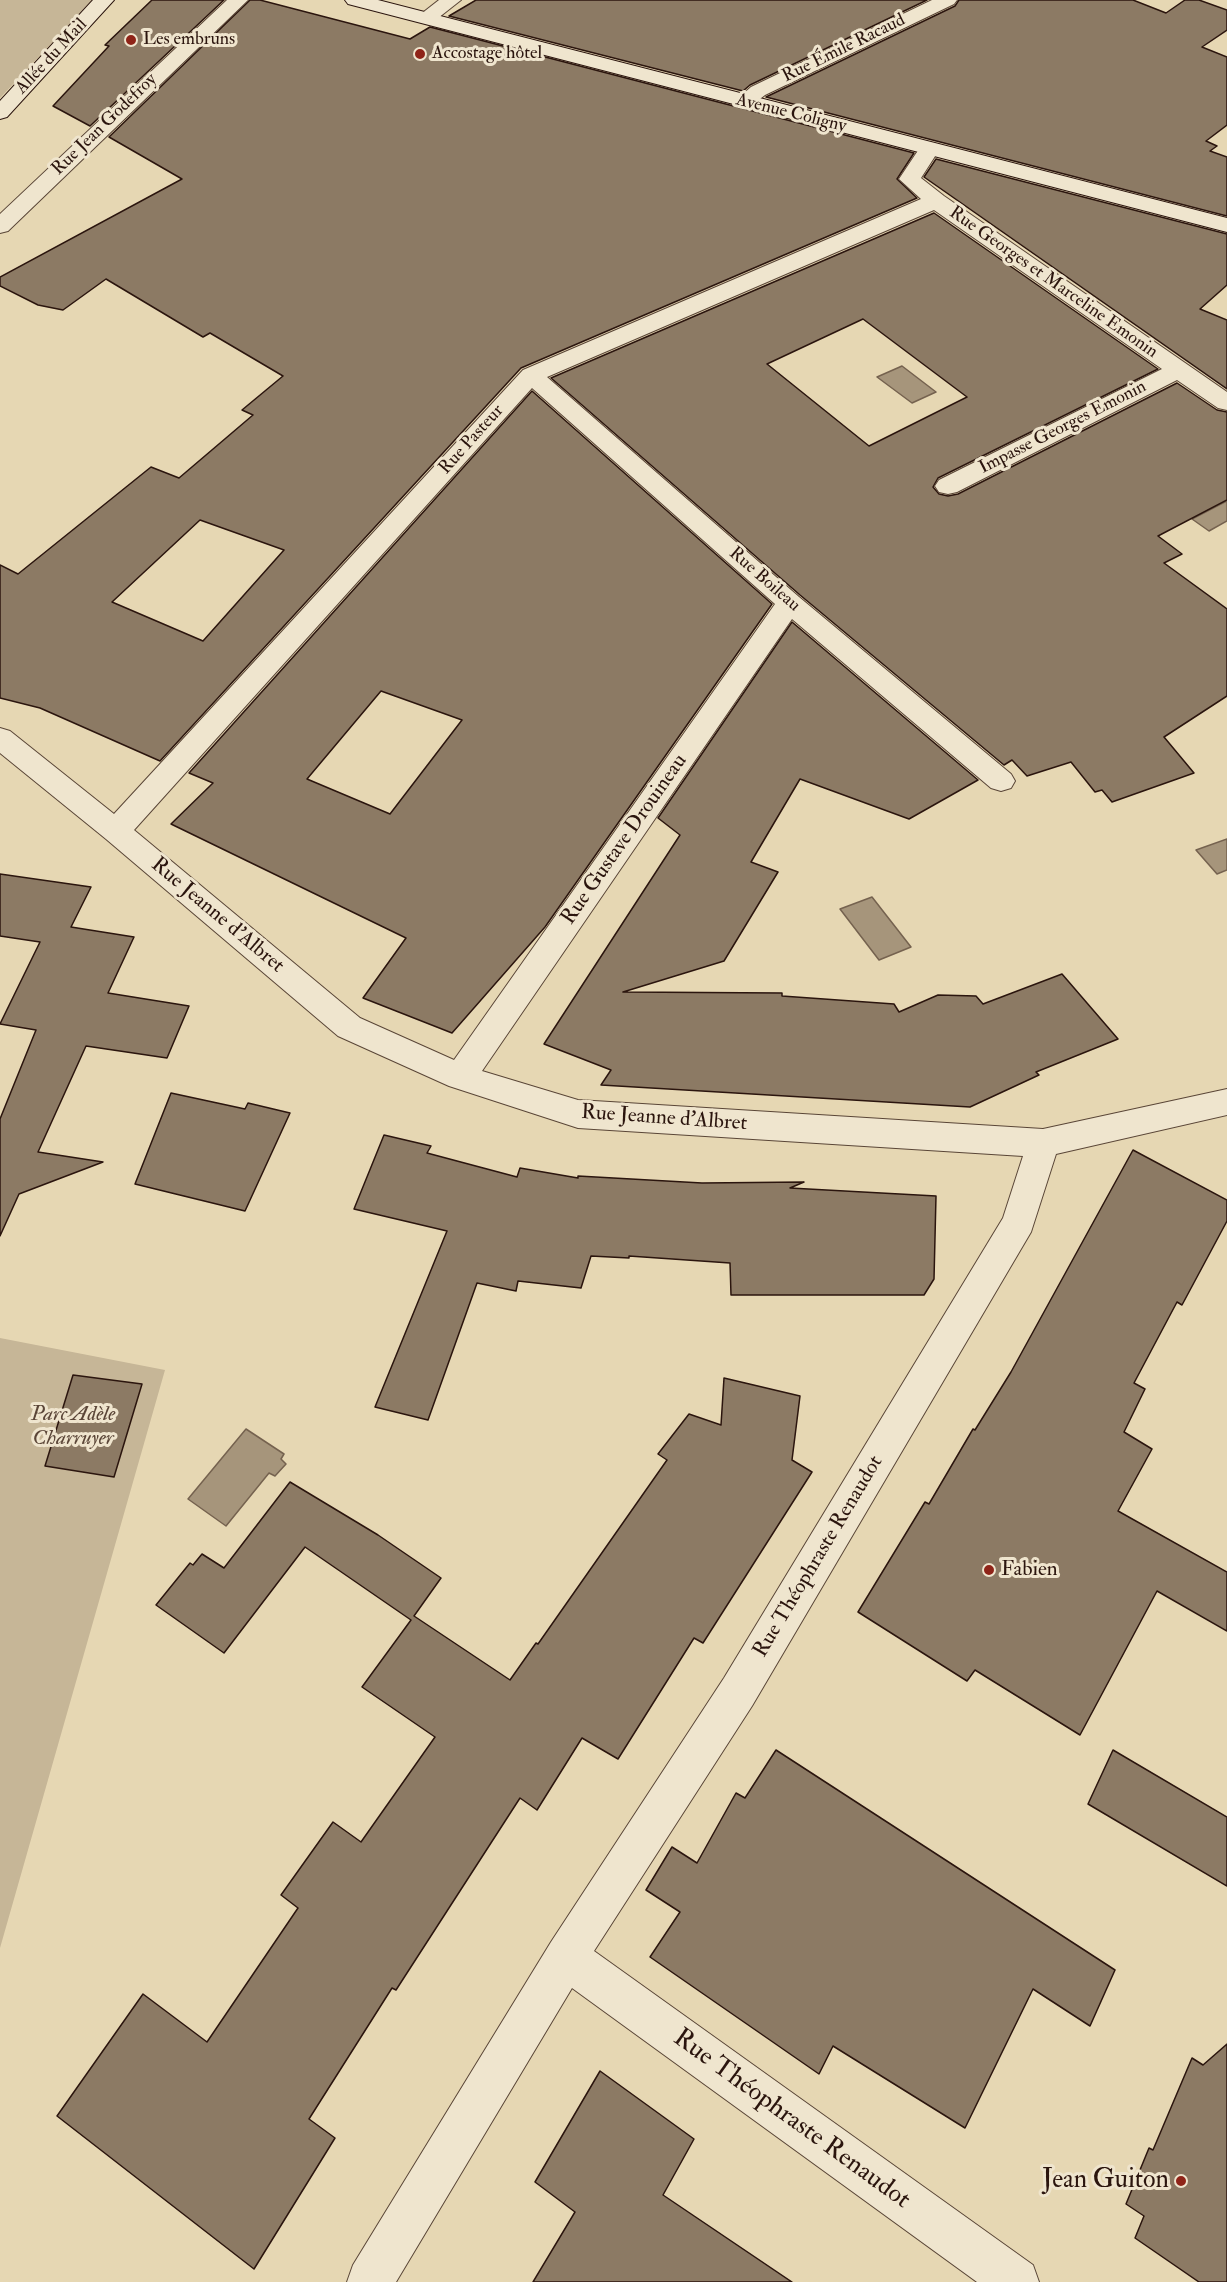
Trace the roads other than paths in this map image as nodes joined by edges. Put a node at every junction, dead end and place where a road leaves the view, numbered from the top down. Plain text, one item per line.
1 (104, 0) edge
2 (238, 0) edge
3 (355, 0) edge
4 (451, 0) edge
5 (947, 0) edge
6 (426, 18) junction
7 (744, 102) junction
8 (0, 113) edge
9 (928, 150) junction
10 (936, 201) junction
11 (1227, 225) edge
12 (0, 226) edge
13 (1178, 370) junction
14 (531, 375) junction
15 (1227, 403) edge
16 (948, 486) dead end
17 (790, 603) junction
18 (1, 741) edge
19 (1001, 781) dead end
20 (116, 831) junction
21 (460, 1077) junction
22 (1227, 1102) edge
23 (1043, 1143) junction
24 (566, 1957) junction
25 (370, 2282) edge
26 (1016, 2282) edge

1 - 8 street, Allée du Mail
2 - 12 street, Rue Jean Godefroy
3 - 6 street, Avenue Coligny
4 - 6 street
5 - 7 street, Rue Émile Racaud
6 - 7 street, Avenue Coligny
7 - 9 street, Avenue Coligny
9 - 10 street, Rue Georges et Marceline Emonin
9 - 11 street, Avenue Coligny
10 - 13 street, Rue Georges et Marceline Emonin
10 - 14 street, Rue Pasteur
13 - 15 street, Rue Georges et Marceline Emonin
13 - 16 street, Impasse Georges Emonin
14 - 17 street, Rue Boileau
14 - 20 street, Rue Pasteur
17 - 19 street, Rue Boileau
17 - 21 street, Rue Gustave Drouineau
18 - 20 street, Rue Jeanne d'Albret
20 - 21 street, Rue Jeanne d'Albret
21 - 23 street, Rue Jeanne d'Albret
22 - 23 street, Rue Jeanne d'Albret
23 - 24 street, Rue Théophraste Renaudot
24 - 25 street, Rue Théophraste Renaudot
24 - 26 street, Rue Théophraste Renaudot

